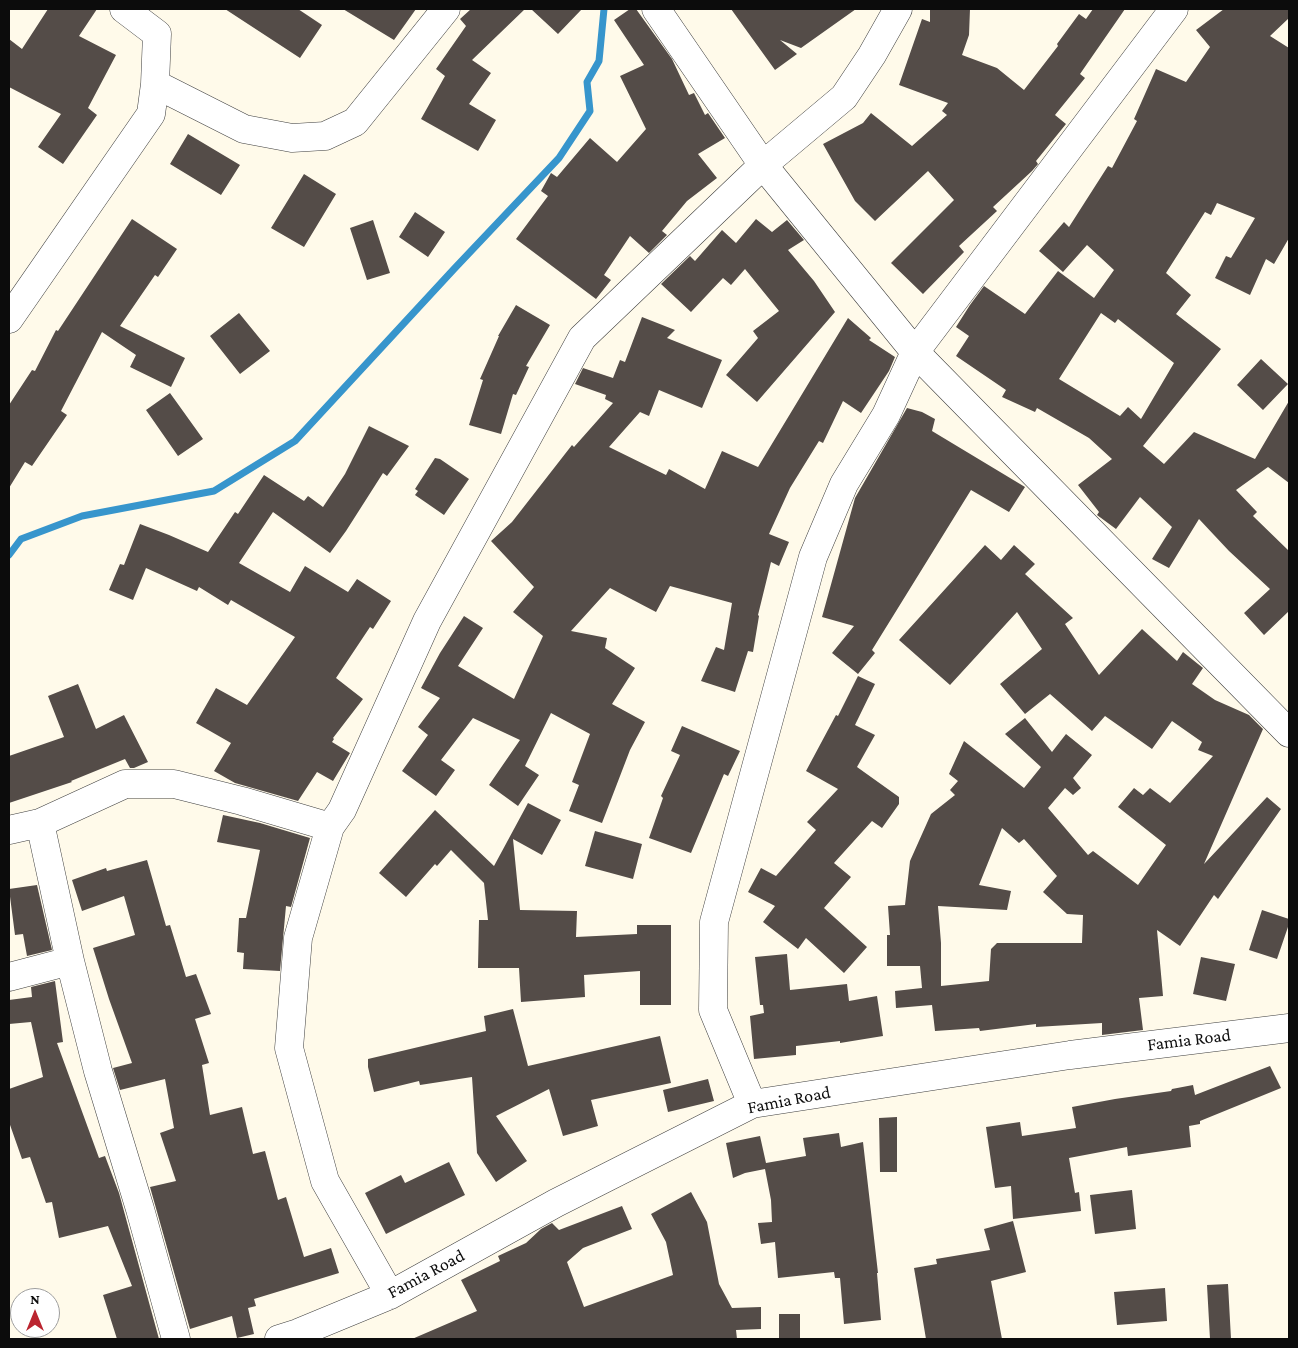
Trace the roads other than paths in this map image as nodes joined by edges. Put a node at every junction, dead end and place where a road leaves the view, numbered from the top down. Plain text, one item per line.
1 (124, 9) edge
2 (446, 9) edge
3 (656, 9) edge
4 (898, 9) edge
5 (1174, 9) edge
6 (155, 84) junction
7 (763, 165) junction
8 (9, 319) edge
9 (916, 352) junction
10 (1289, 733) edge
11 (40, 823) junction
12 (330, 827) junction
13 (9, 830) edge
14 (70, 961) junction
15 (9, 977) edge
16 (1289, 1028) edge
17 (752, 1104) junction
18 (390, 1295) junction
19 (291, 1337) edge
20 (176, 1339) edge

1 - 6 street
2 - 6 street
3 - 7 street
4 - 7 street
5 - 9 street
6 - 8 street
7 - 9 street
7 - 12 street
9 - 10 street
9 - 17 street
11 - 12 street
11 - 13 street
11 - 14 street
12 - 18 street
14 - 15 street
14 - 20 street
16 - 17 street, Famia Road
17 - 18 street, Famia Road
18 - 19 street, Famia Road

